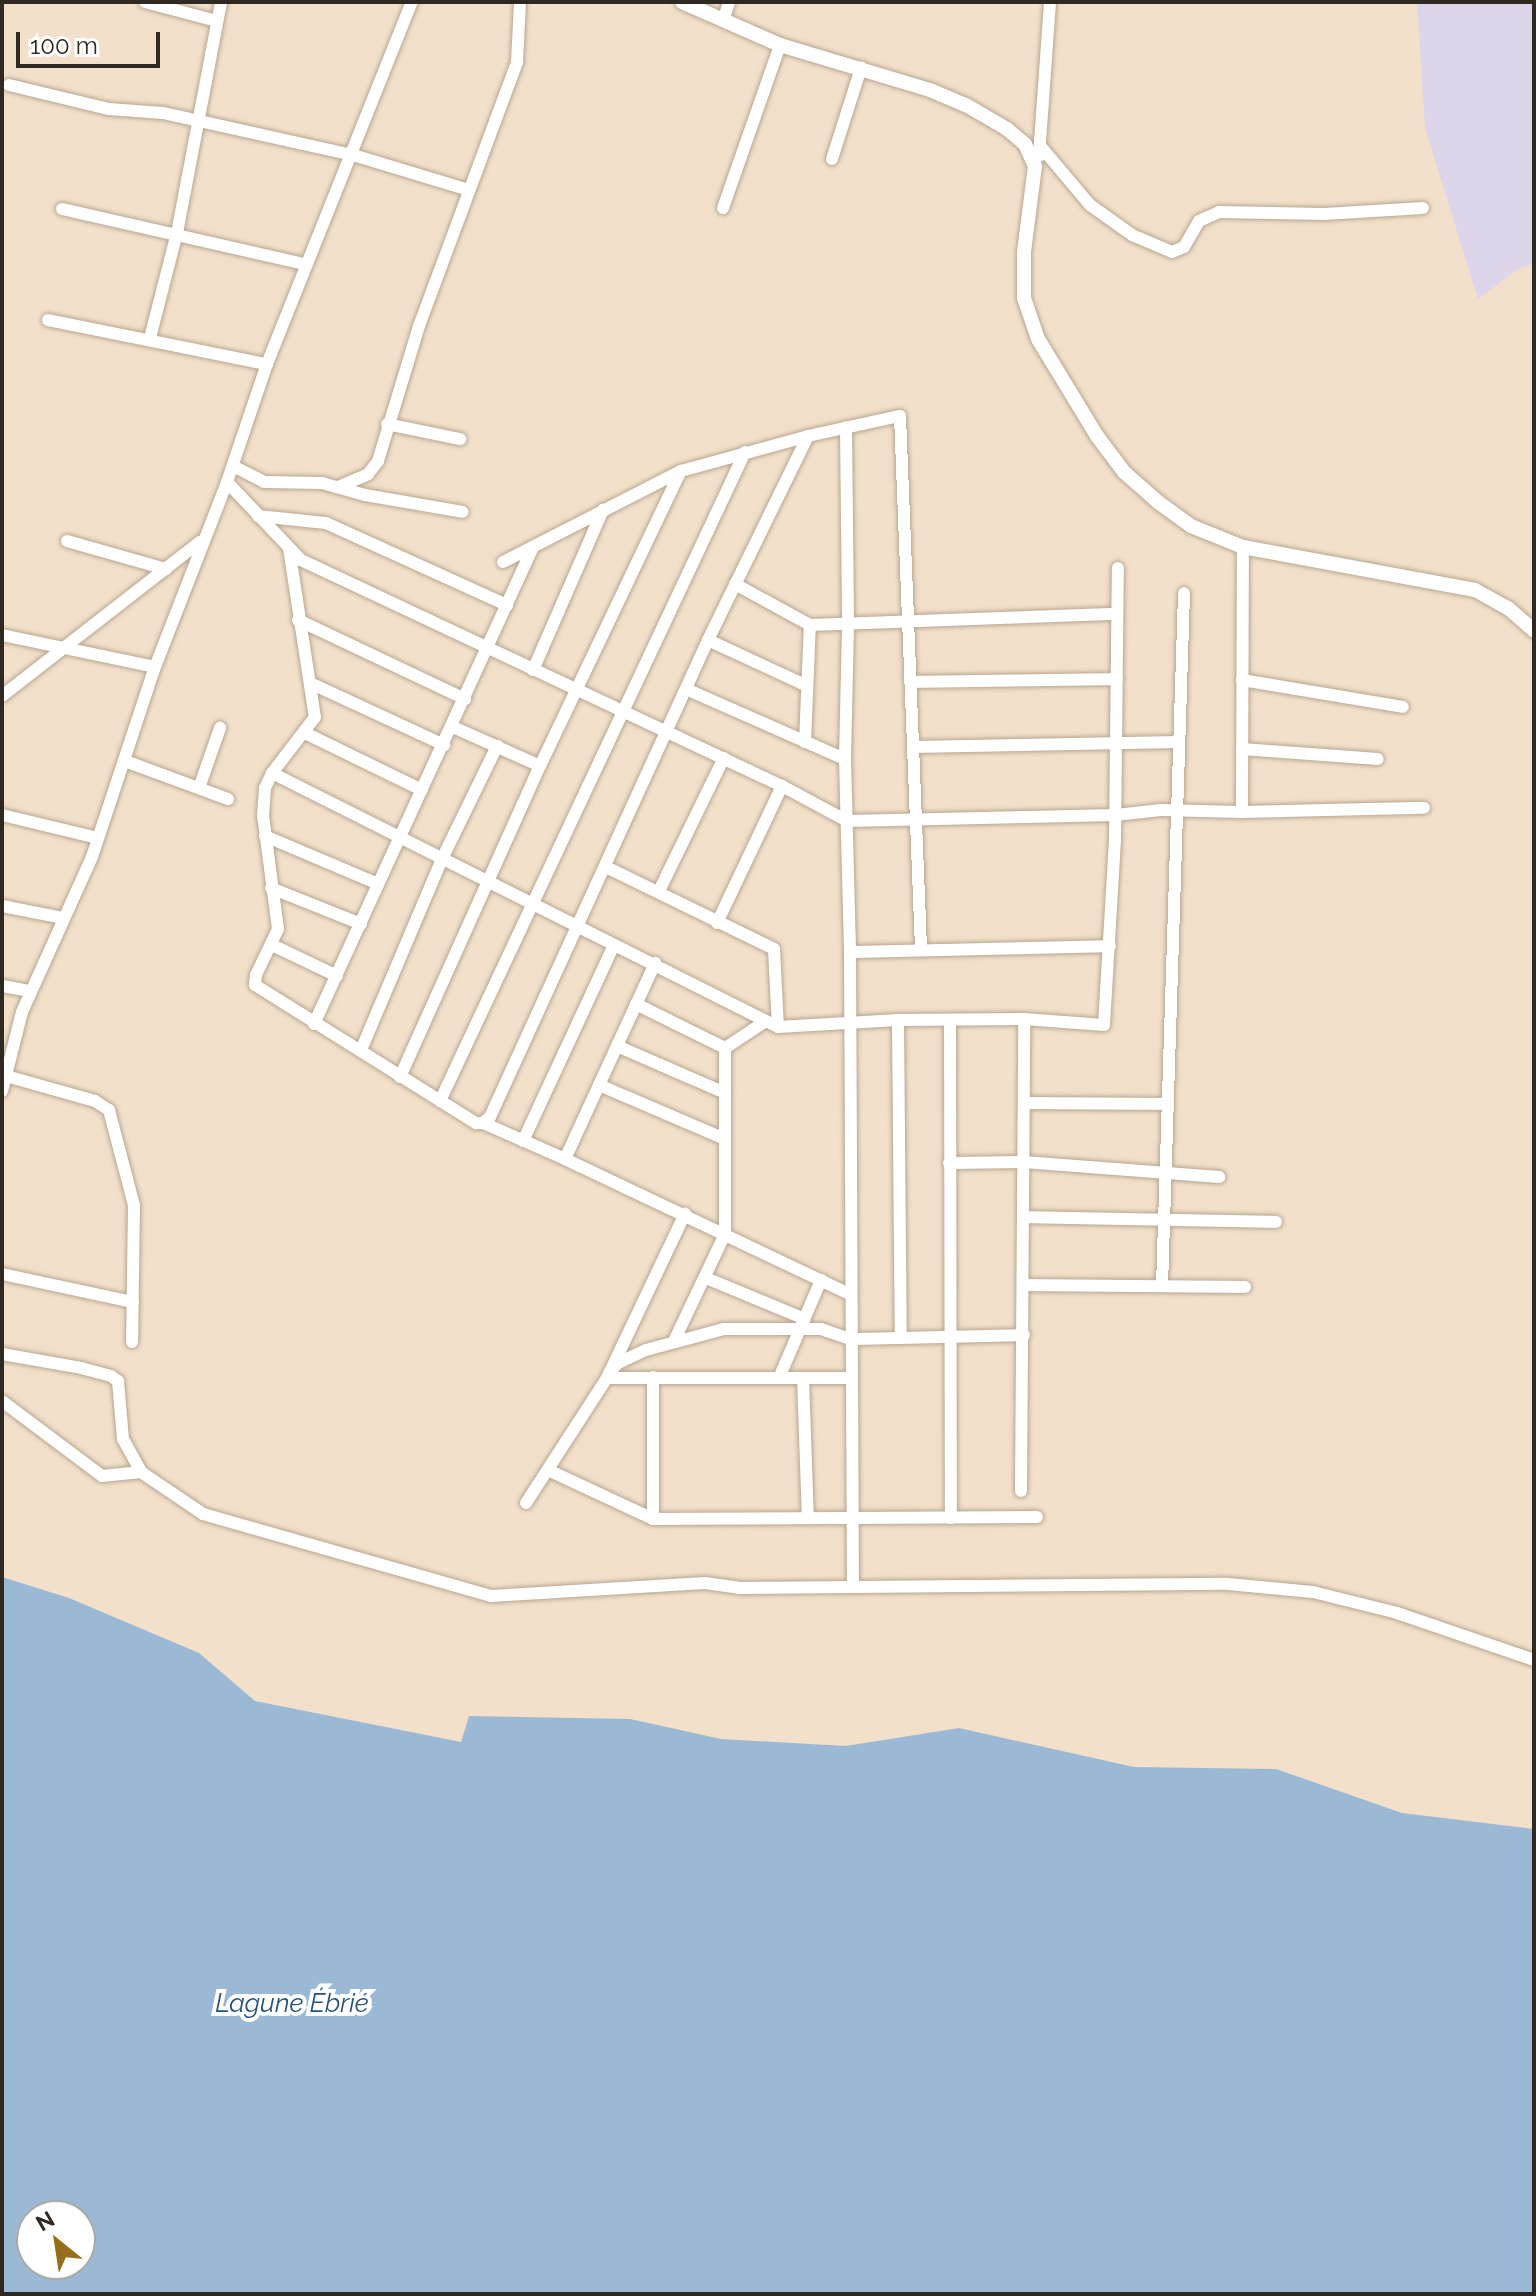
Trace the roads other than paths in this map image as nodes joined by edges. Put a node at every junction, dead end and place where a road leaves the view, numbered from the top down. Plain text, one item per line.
1 (145, 2) edge
2 (221, 2) edge
3 (412, 2) edge
4 (520, 2) edge
5 (682, 2) edge
6 (729, 2) edge
7 (1050, 2) edge
8 (217, 21) junction
9 (723, 21) junction
10 (780, 45) junction
11 (861, 68) junction
12 (9, 85) dead end
13 (196, 123) junction
14 (1042, 148) junction
15 (353, 155) junction
16 (832, 159) dead end
17 (1035, 166) junction
18 (469, 190) junction
19 (723, 208) dead end
20 (1423, 208) dead end
21 (62, 209) dead end
22 (177, 233) junction
23 (304, 264) junction
24 (48, 320) dead end
25 (150, 338) junction
26 (267, 364) junction
27 (387, 424) junction
28 (846, 427) junction
29 (808, 436) junction
30 (460, 439) dead end
31 (745, 452) junction
32 (233, 466) junction
33 (681, 471) junction
34 (227, 482) junction
35 (338, 487) junction
36 (603, 510) junction
37 (463, 512) dead end
38 (258, 516) junction
39 (202, 540) junction
40 (67, 541) dead end
41 (533, 547) junction
42 (1243, 547) junction
43 (289, 548) junction
44 (503, 562) dead end
45 (1118, 568) dead end
46 (166, 569) junction
47 (735, 584) junction
48 (1184, 593) dead end
49 (507, 605) junction
50 (1117, 614) junction
51 (298, 620) junction
52 (907, 621) junction
53 (810, 625) junction
54 (848, 626) junction
55 (1534, 631) edge
56 (2, 635) edge
57 (708, 640) junction
58 (63, 648) junction
59 (488, 648) junction
60 (155, 667) junction
61 (533, 670) junction
62 (1117, 679) junction
63 (1242, 680) junction
64 (910, 682) junction
65 (310, 683) junction
66 (805, 685) junction
67 (686, 689) junction
68 (576, 691) junction
69 (2, 696) edge
70 (465, 699) junction
71 (1403, 707) dead end
72 (622, 711) junction
73 (453, 727) junction
74 (220, 728) dead end
75 (667, 731) junction
76 (305, 733) junction
77 (805, 742) junction
78 (1179, 742) junction
79 (1116, 743) junction
80 (444, 745) junction
81 (497, 746) junction
82 (913, 747) junction
83 (1242, 749) junction
84 (724, 758) junction
85 (845, 759) junction
86 (1378, 759) dead end
87 (125, 761) junction
88 (540, 766) junction
89 (272, 773) junction
90 (782, 786) junction
91 (199, 788) junction
92 (422, 790) junction
93 (228, 799) dead end
94 (1424, 808) dead end
95 (1177, 810) junction
96 (1242, 812) junction
97 (2, 815) edge
98 (1116, 815) junction
99 (915, 819) junction
100 (847, 821) junction
101 (265, 836) junction
102 (399, 836) junction
103 (98, 838) junction
104 (442, 859) junction
105 (606, 867) junction
106 (487, 881) junction
107 (378, 884) junction
108 (271, 888) junction
109 (659, 891) junction
110 (533, 903) junction
111 (2, 906) edge
112 (64, 918) junction
113 (717, 923) junction
114 (361, 924) junction
115 (578, 929) junction
116 (272, 945) junction
117 (614, 945) junction
118 (1110, 946) junction
119 (921, 949) junction
120 (850, 952) junction
121 (655, 963) junction
122 (337, 976) junction
123 (2, 986) edge
124 (31, 991) junction
125 (636, 1004) junction
126 (1024, 1019) junction
127 (898, 1020) junction
128 (950, 1020) junction
129 (848, 1021) junction
130 (314, 1024) junction
131 (772, 1024) junction
132 (617, 1046) junction
133 (725, 1048) junction
134 (361, 1050) junction
135 (400, 1077) junction
136 (4, 1084) edge
137 (599, 1085) junction
138 (725, 1093) junction
139 (440, 1101) junction
140 (1024, 1103) junction
141 (1168, 1104) junction
142 (483, 1123) junction
143 (725, 1139) junction
144 (523, 1141) junction
145 (565, 1159) junction
146 (1024, 1162) junction
147 (949, 1163) junction
148 (1166, 1173) junction
149 (1219, 1177) dead end
150 (685, 1214) junction
151 (1024, 1217) junction
152 (1164, 1220) junction
153 (1276, 1222) dead end
154 (725, 1234) junction
155 (2, 1274) edge
156 (706, 1278) junction
157 (821, 1280) junction
158 (1024, 1285) junction
159 (1162, 1286) junction
160 (1245, 1287) dead end
161 (849, 1294) junction
162 (133, 1302) junction
163 (803, 1323) junction
164 (1024, 1335) junction
165 (949, 1336) junction
166 (901, 1337) junction
167 (850, 1339) junction
168 (674, 1341) junction
169 (132, 1342) dead end
170 (2, 1354) edge
171 (608, 1376) junction
172 (653, 1377) junction
173 (779, 1378) junction
174 (803, 1378) junction
175 (850, 1378) junction
176 (2, 1401) edge
177 (548, 1470) junction
178 (141, 1472) junction
179 (1021, 1491) dead end
180 (526, 1503) dead end
181 (1037, 1517) dead end
182 (808, 1518) junction
183 (853, 1518) junction
184 (951, 1518) junction
185 (653, 1519) junction
186 (853, 1587) junction
187 (1534, 1660) edge

1 - 8 street
2 - 8 street
3 - 15 street
4 - 18 street
5 - 9 street
6 - 9 street
7 - 14 street
8 - 13 street
9 - 10 street
10 - 11 street
10 - 19 street
11 - 16 street
11 - 17 street
12 - 13 street
13 - 15 street
13 - 22 street
14 - 17 street
14 - 20 street
15 - 18 street
15 - 23 street
17 - 42 street
18 - 27 street
21 - 22 street
22 - 23 street
22 - 25 street
23 - 26 street
24 - 25 street
25 - 26 street
26 - 32 street
27 - 30 street
27 - 35 street
28 - 29 street
28 - 52 street
28 - 54 street
29 - 31 street
29 - 47 street
31 - 33 street
31 - 72 street
32 - 34 street
32 - 35 street
33 - 36 street
33 - 68 street
34 - 38 street
34 - 39 street
35 - 37 street
36 - 41 street
36 - 61 street
38 - 43 street
38 - 49 street
39 - 46 street
39 - 60 street
40 - 46 street
41 - 44 street
41 - 49 street
42 - 55 street
42 - 63 street
43 - 51 street
43 - 59 street
45 - 50 street
46 - 58 street
47 - 53 street
47 - 57 street
48 - 78 street
49 - 59 street
50 - 52 street
50 - 62 street
51 - 65 street
51 - 70 street
52 - 54 street
52 - 64 street
53 - 54 street
53 - 66 street
54 - 85 street
56 - 58 street
57 - 66 street
57 - 67 street
58 - 60 street
58 - 69 street
59 - 61 street
59 - 70 street
60 - 87 street
61 - 68 street
62 - 64 street
62 - 79 street
63 - 71 street
63 - 83 street
64 - 82 street
65 - 76 street
65 - 80 street
66 - 77 street
67 - 75 street
67 - 77 street
68 - 72 street
68 - 88 street
70 - 73 street
72 - 75 street
72 - 110 street
73 - 80 street
73 - 81 street
74 - 91 street
75 - 84 street
75 - 105 street
76 - 89 street
76 - 92 street
77 - 85 street
78 - 79 street
78 - 95 street
79 - 82 street
79 - 98 street
80 - 92 street
81 - 88 street
81 - 104 street
82 - 99 street
83 - 86 street
83 - 96 street
84 - 90 street
84 - 109 street
85 - 100 street
87 - 91 street
87 - 103 street
88 - 106 street
89 - 101 street
89 - 102 street
90 - 100 street
90 - 113 street
91 - 93 street
92 - 102 street
94 - 96 street
95 - 96 street
95 - 98 street
95 - 141 street
97 - 103 street
98 - 99 street
98 - 118 street
99 - 100 street
99 - 119 street
100 - 120 street
101 - 107 street
101 - 108 street
102 - 104 street
102 - 107 street
103 - 112 street
104 - 106 street
104 - 134 street
105 - 109 street
105 - 115 street
106 - 110 street
106 - 135 street
107 - 114 street
108 - 114 street
108 - 116 street
109 - 113 street
110 - 115 street
110 - 139 street
111 - 112 street
112 - 124 street
113 - 131 street
114 - 122 street
115 - 117 street
115 - 142 street
116 - 122 street
116 - 130 street
117 - 121 street
117 - 144 street
118 - 119 street
118 - 126 street
119 - 120 street
120 - 129 street
121 - 125 street
121 - 131 street
122 - 130 street
123 - 124 street
124 - 136 street
125 - 132 street
125 - 133 street
126 - 128 street
126 - 140 street
127 - 128 street
127 - 129 street
127 - 166 street
128 - 147 street
129 - 131 street
129 - 161 street
130 - 134 street
131 - 133 street
132 - 137 street
132 - 138 street
133 - 138 street
134 - 135 street
135 - 139 street
136 - 162 street
137 - 143 street
137 - 145 street
138 - 143 street
139 - 142 street
140 - 141 street
140 - 146 street
141 - 148 street
142 - 144 street
143 - 154 street
144 - 145 street
145 - 150 street
146 - 147 street
146 - 148 street
146 - 151 street
147 - 165 street
148 - 149 street
148 - 152 street
150 - 154 street
150 - 171 street
151 - 152 street
151 - 158 street
152 - 153 street
152 - 159 street
154 - 156 street
154 - 157 street
155 - 162 street
156 - 163 street
156 - 168 street
157 - 161 street
157 - 163 street
158 - 159 street
158 - 164 street
159 - 160 street
161 - 167 street
162 - 169 street
163 - 167 street
163 - 168 street
163 - 173 street
164 - 165 street
164 - 179 street
165 - 166 street
165 - 184 street
166 - 167 street
167 - 175 street
168 - 171 street
170 - 178 street
171 - 172 street
171 - 177 street
172 - 173 street
172 - 185 street
173 - 174 street
174 - 175 street
174 - 182 street
175 - 183 street
176 - 178 street
177 - 180 street
177 - 185 street
178 - 186 street
181 - 184 street
182 - 183 street
182 - 185 street
183 - 184 street
183 - 186 street
186 - 187 street

